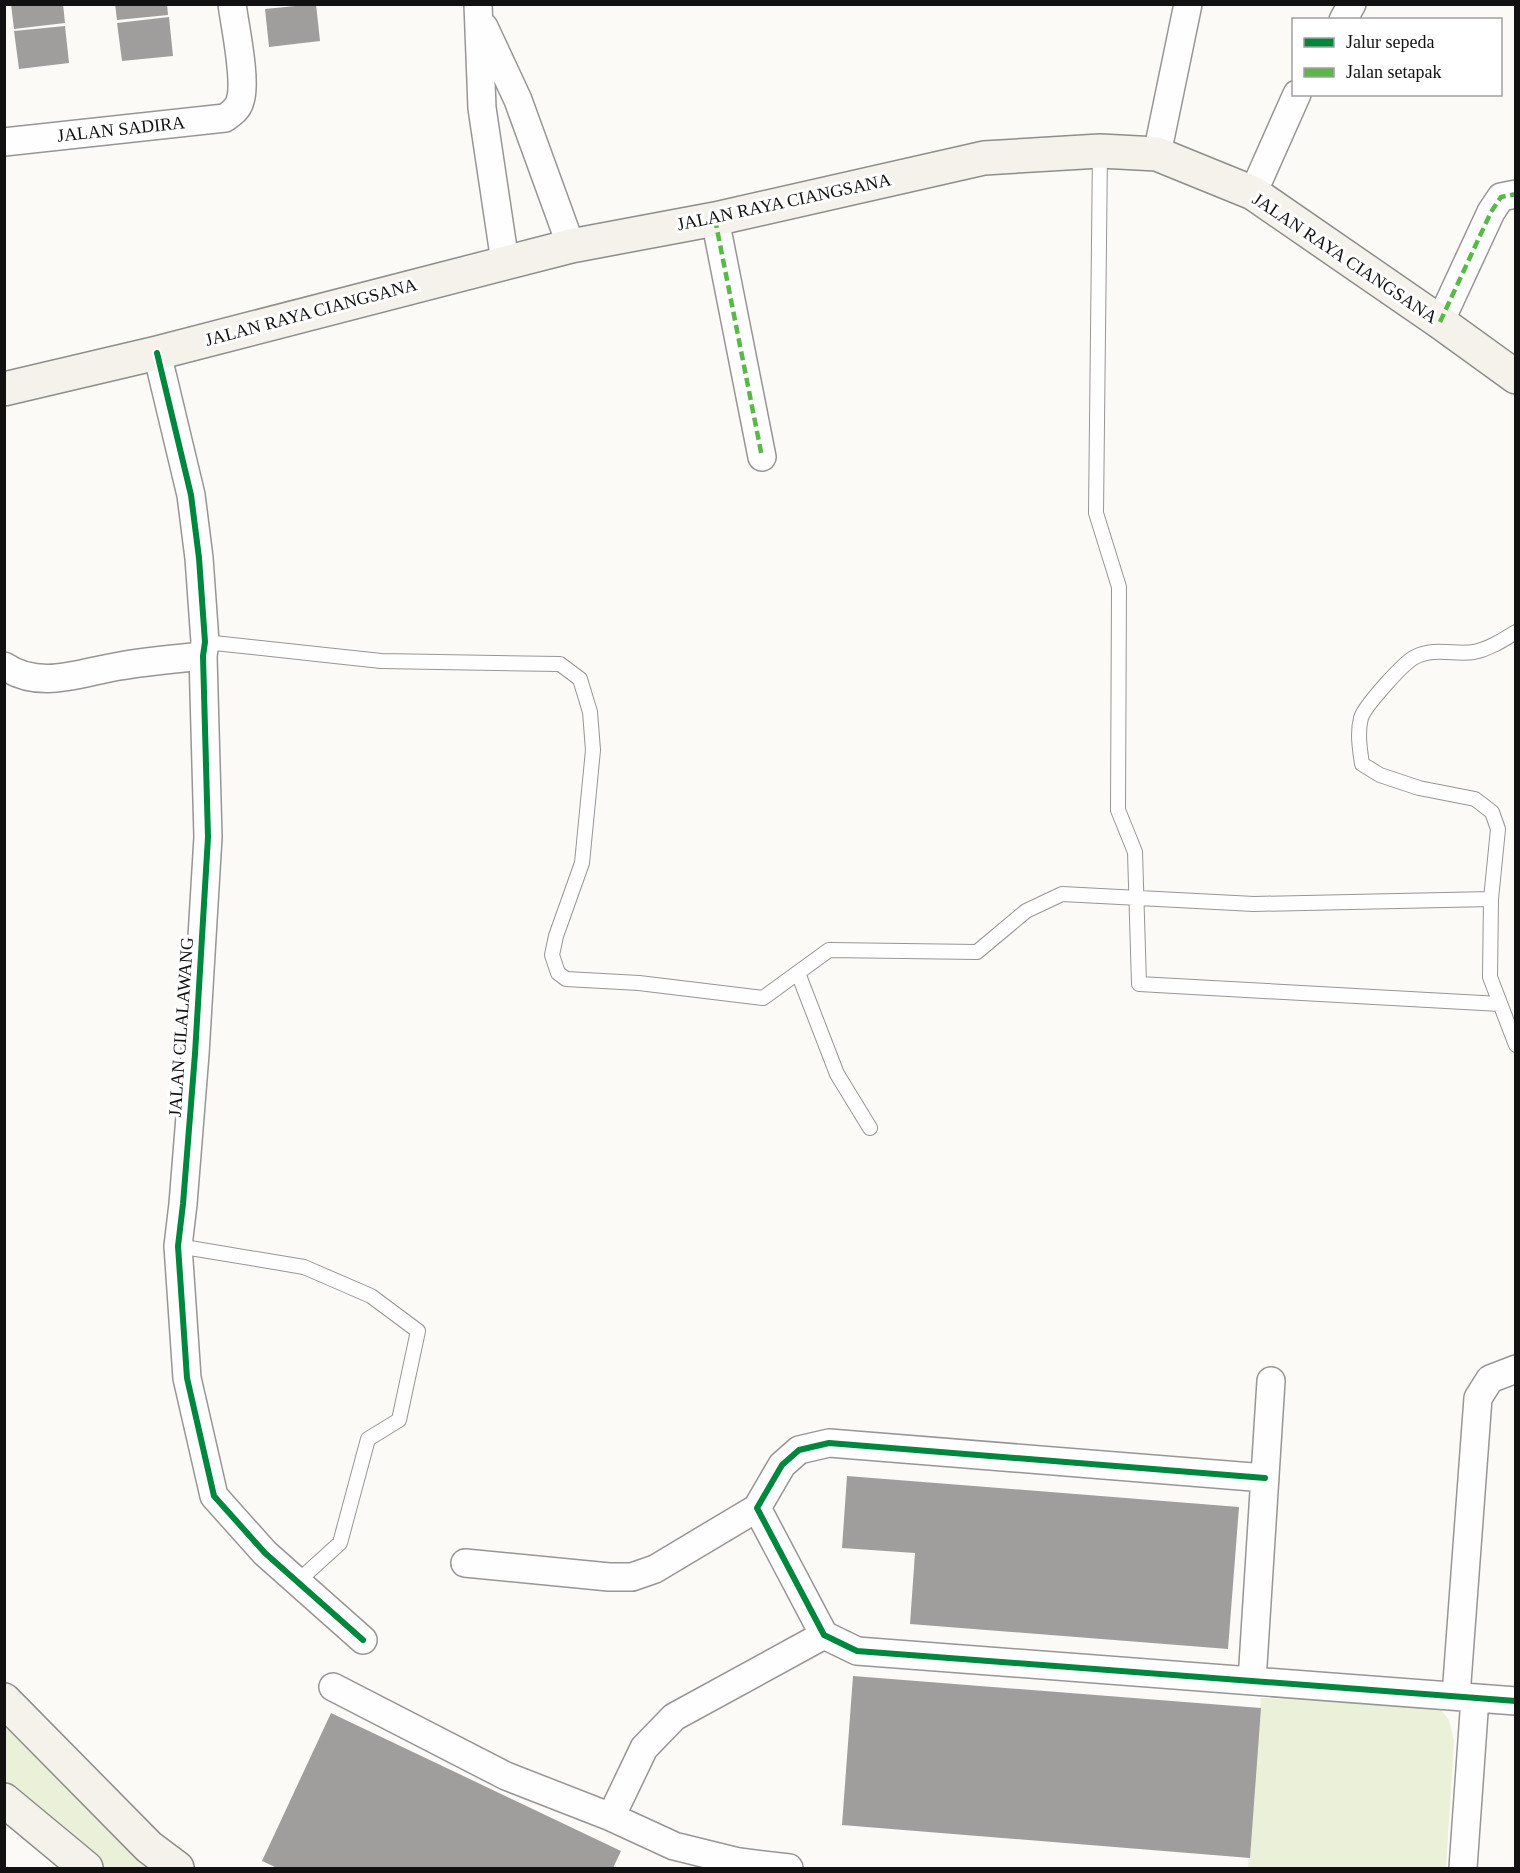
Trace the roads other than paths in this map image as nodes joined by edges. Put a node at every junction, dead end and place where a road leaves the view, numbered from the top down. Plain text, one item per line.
1 (232, 4) edge
2 (1188, 4) edge
3 (1352, 4) edge
4 (478, 10) edge
5 (1344, 18) edge
6 (1296, 96) edge
7 (4, 142) edge
8 (1100, 151) junction
9 (1157, 154) junction
10 (1253, 193) junction
11 (1515, 193) edge
12 (715, 219) junction
13 (571, 246) junction
14 (505, 262) junction
15 (1440, 322) junction
16 (157, 352) junction
17 (1515, 377) edge
18 (4, 389) edge
19 (762, 457) dead end
20 (1515, 632) edge
21 (204, 649) junction
22 (4, 666) edge
23 (1136, 898) junction
24 (1491, 900) junction
25 (798, 973) junction
26 (1500, 1004) junction
27 (1515, 1045) edge
28 (870, 1128) dead end
29 (178, 1246) junction
30 (1515, 1369) edge
31 (1271, 1381) dead end
32 (1265, 1478) junction
33 (757, 1508) junction
34 (465, 1563) dead end
35 (297, 1582) junction
36 (824, 1635) junction
37 (363, 1640) dead end
38 (1252, 1681) junction
39 (333, 1687) dead end
40 (1466, 1697) junction
41 (4, 1700) edge
42 (1515, 1701) edge
43 (4, 1800) edge
44 (611, 1817) junction
45 (86, 1869) edge
46 (177, 1869) edge
47 (789, 1869) edge
48 (1463, 1869) edge

1 - 7 street, JALAN SADIRA
2 - 9 street
3 - 5 street
4 - 13 street
4 - 14 street
6 - 10 street
8 - 9 main road, JALAN RAYA CIANGSANA
8 - 12 main road, JALAN RAYA CIANGSANA
8 - 23 lane
9 - 10 main road, JALAN RAYA CIANGSANA
10 - 15 main road, JALAN RAYA CIANGSANA
11 - 15 street
12 - 13 main road, JALAN RAYA CIANGSANA
12 - 19 street
13 - 14 main road, JALAN RAYA CIANGSANA
14 - 16 main road, JALAN RAYA CIANGSANA
15 - 17 main road, JALAN RAYA CIANGSANA
16 - 18 main road, JALAN RAYA CIANGSANA
16 - 21 street, JALAN CILALAWANG
20 - 24 lane
21 - 22 street
21 - 25 lane
21 - 29 street, JALAN CILALAWANG
23 - 24 lane
23 - 25 lane
23 - 26 lane
24 - 26 lane
25 - 28 lane
26 - 27 lane
29 - 35 street, JALAN CILALAWANG
29 - 35 lane
30 - 40 street
31 - 32 street
32 - 33 street
32 - 38 street
33 - 34 street
33 - 36 street
35 - 37 street, JALAN CILALAWANG
36 - 38 street
36 - 44 street
38 - 40 street
39 - 44 street
40 - 42 street
40 - 48 street
41 - 46 main road
43 - 45 main road
44 - 47 street

